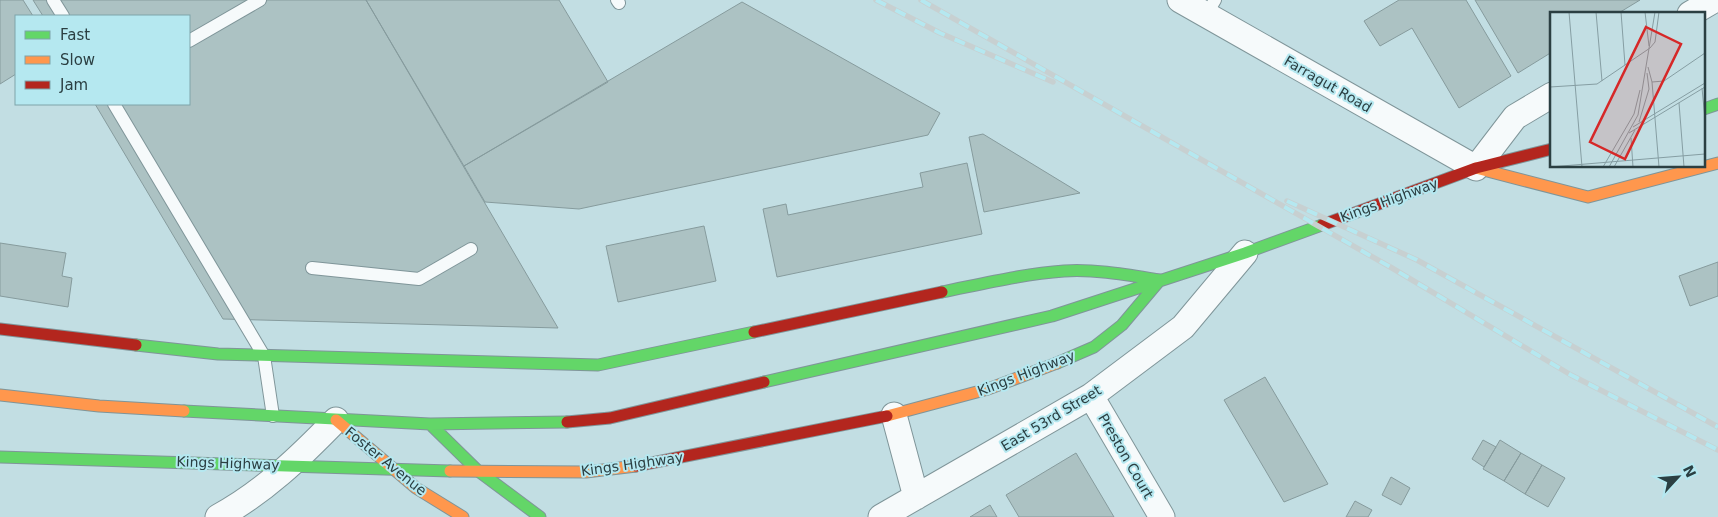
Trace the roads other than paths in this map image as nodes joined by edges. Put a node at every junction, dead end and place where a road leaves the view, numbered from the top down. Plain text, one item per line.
1 (54, 0) edge
2 (260, 0) edge
3 (1180, 0) edge
4 (1714, 0) edge
5 (1211, 7) edge
6 (1693, 12) edge
7 (62, 15) edge
8 (190, 40) edge
9 (1550, 96) edge
10 (1718, 104) edge
11 (115, 105) edge
12 (1706, 108) edge
13 (1550, 150) edge
14 (1476, 168) junction
15 (1699, 168) edge
16 (471, 249) dead end
17 (1245, 253) junction
18 (312, 268) dead end
19 (1160, 280) junction
20 (0, 329) edge
21 (264, 356) junction
22 (0, 396) edge
23 (1091, 396) junction
24 (894, 415) junction
25 (273, 416) junction
26 (336, 420) junction
27 (430, 424) junction
28 (0, 457) edge
29 (291, 465) junction
30 (393, 470) junction
31 (477, 470) junction
32 (916, 496) junction
33 (218, 517) edge
34 (462, 517) edge
35 (540, 517) edge
36 (881, 517) edge
37 (1162, 517) edge

1 - 7 lane
2 - 8 lane
3 - 5 street, Farragut Road
4 - 6 street
5 - 14 street, Farragut Road
9 - 14 street
10 - 12 street
11 - 21 lane
13 - 14 street, Kings Highway
14 - 15 street
14 - 17 street, Kings Highway
16 - 18 lane
17 - 19 street, Kings Highway
17 - 23 street, East 53rd Street
19 - 21 street, Kings Highway
19 - 24 street, Kings Highway
19 - 27 street, Kings Highway
20 - 21 street, Kings Highway
21 - 25 lane
22 - 25 street, Kings Highway
23 - 32 street, East 53rd Street
23 - 37 street, Preston Court
24 - 31 street, Kings Highway
24 - 32 street
25 - 26 street, Kings Highway
26 - 27 street, Kings Highway
26 - 29 street
26 - 30 street, Foster Avenue
27 - 31 street
28 - 29 street, Kings Highway
29 - 30 street, Kings Highway
29 - 33 street
30 - 31 street, Kings Highway
30 - 34 street, Foster Avenue
31 - 35 street
32 - 36 street, East 53rd Street

